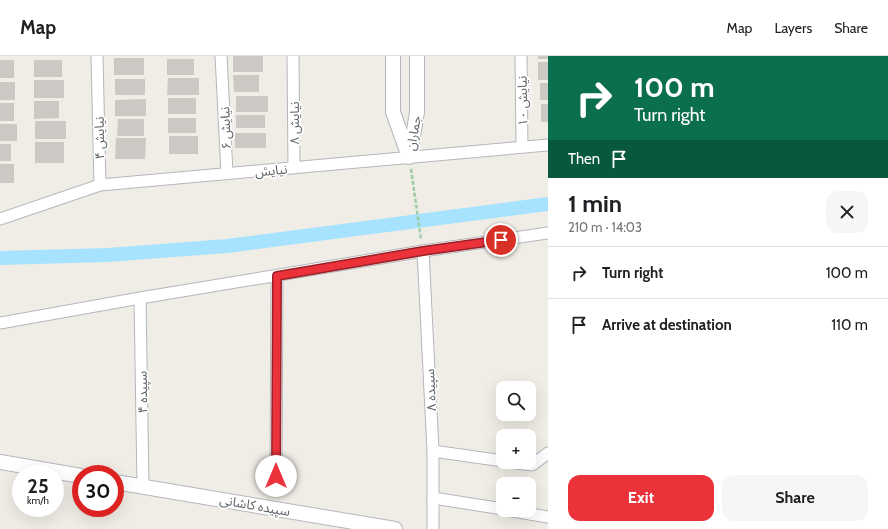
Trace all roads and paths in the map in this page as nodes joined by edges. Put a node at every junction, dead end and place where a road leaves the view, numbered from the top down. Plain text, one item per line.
1 (97, 56) edge
2 (222, 56) edge
3 (293, 56) edge
4 (393, 56) edge
5 (417, 56) edge
6 (521, 56) edge
7 (548, 145) edge
8 (522, 147) junction
9 (409, 157) junction
10 (294, 168) junction
11 (227, 173) junction
12 (100, 185) junction
13 (0, 219) edge
14 (548, 233) edge
15 (423, 251) junction
16 (277, 276) junction
17 (140, 298) junction
18 (0, 323) edge
19 (433, 451) junction
20 (548, 453) edge
21 (496, 460) edge
22 (0, 462) edge
23 (536, 462) edge
24 (72, 474) edge
25 (276, 476) dead end
26 (124, 484) edge
27 (143, 487) junction
28 (433, 498) junction
29 (496, 508) edge
30 (536, 515) edge
31 (548, 517) edge
32 (395, 529) edge
33 (433, 529) edge

1 - 12 street, نیایش ۴
2 - 11 street, نیایش ۶
3 - 10 street, نیایش ۸
4 - 9 street, جماران
5 - 9 street, جماران
6 - 8 street, نیایش ۱۰
7 - 8 street, نیایش
8 - 9 street, نیایش
9 - 10 street, نیایش
9 - 15 path
10 - 11 street, نیایش
11 - 12 street, نیایش
12 - 13 street, نیایش
14 - 15 street
15 - 16 street
15 - 19 street, سپیده ۸
16 - 17 street
16 - 25 street
17 - 18 street
17 - 27 street, سپیده ۴
19 - 21 street
19 - 28 street, سپیده ۸
20 - 23 street
22 - 24 street
26 - 27 street, سپیده کاشانی
27 - 32 street, سپیده کاشانی
28 - 29 street
28 - 33 street, سپیده ۸
30 - 31 street

